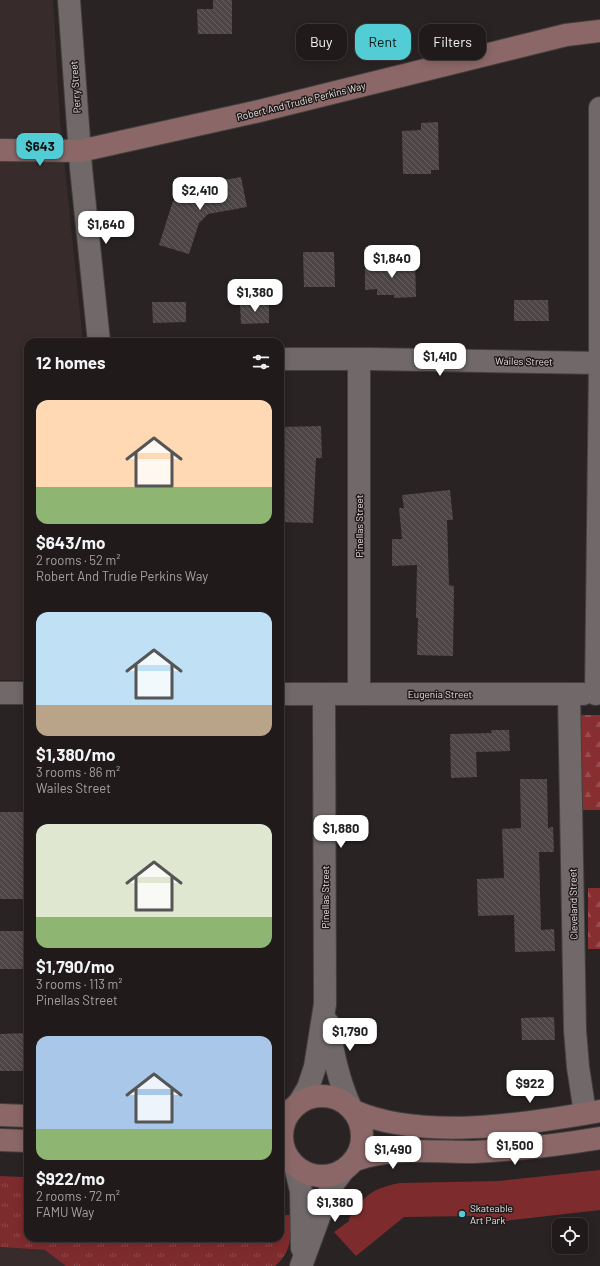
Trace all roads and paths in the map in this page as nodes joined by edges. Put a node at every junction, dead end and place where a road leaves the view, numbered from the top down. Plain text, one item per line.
1 (69, 0) edge
2 (600, 31) edge
3 (600, 108) edge
4 (0, 150) edge
5 (80, 151) junction
6 (99, 338) edge
7 (284, 359) edge
8 (359, 359) junction
9 (600, 363) edge
10 (0, 693) edge
11 (24, 693) edge
12 (284, 694) edge
13 (324, 694) junction
14 (359, 694) junction
15 (569, 694) junction
16 (598, 694) edge
17 (325, 1004) junction
18 (290, 1110) edge
19 (353, 1110) junction
20 (593, 1112) edge
21 (0, 1114) edge
22 (24, 1116) edge
23 (284, 1122) edge
24 (600, 1138) edge
25 (0, 1140) edge
26 (24, 1141) edge
27 (284, 1146) edge
28 (289, 1162) edge
29 (349, 1166) junction
30 (302, 1263) edge

1 - 5 street, Perry Street
2 - 5 street, Robert And Trudie Perkins Way
3 - 9 street
4 - 5 street, Robert And Trudie Perkins Way
5 - 6 street, Perry Street
7 - 8 street, Wailes Street
8 - 9 street, Wailes Street
8 - 14 street, Pinellas Street
9 - 16 street
10 - 11 street
12 - 13 street, Eugenia Street
13 - 14 street, Eugenia Street
13 - 17 street, Pinellas Street
14 - 15 street, Eugenia Street
15 - 16 street, Eugenia Street
15 - 20 street, Cleveland Street
17 - 18 street, Pinellas Street
17 - 19 street, Pinellas Street
18 - 19 street
18 - 23 street
19 - 20 street
19 - 29 street
21 - 22 street
24 - 29 street
25 - 26 street
27 - 28 street
28 - 29 street
28 - 30 street
29 - 30 street

